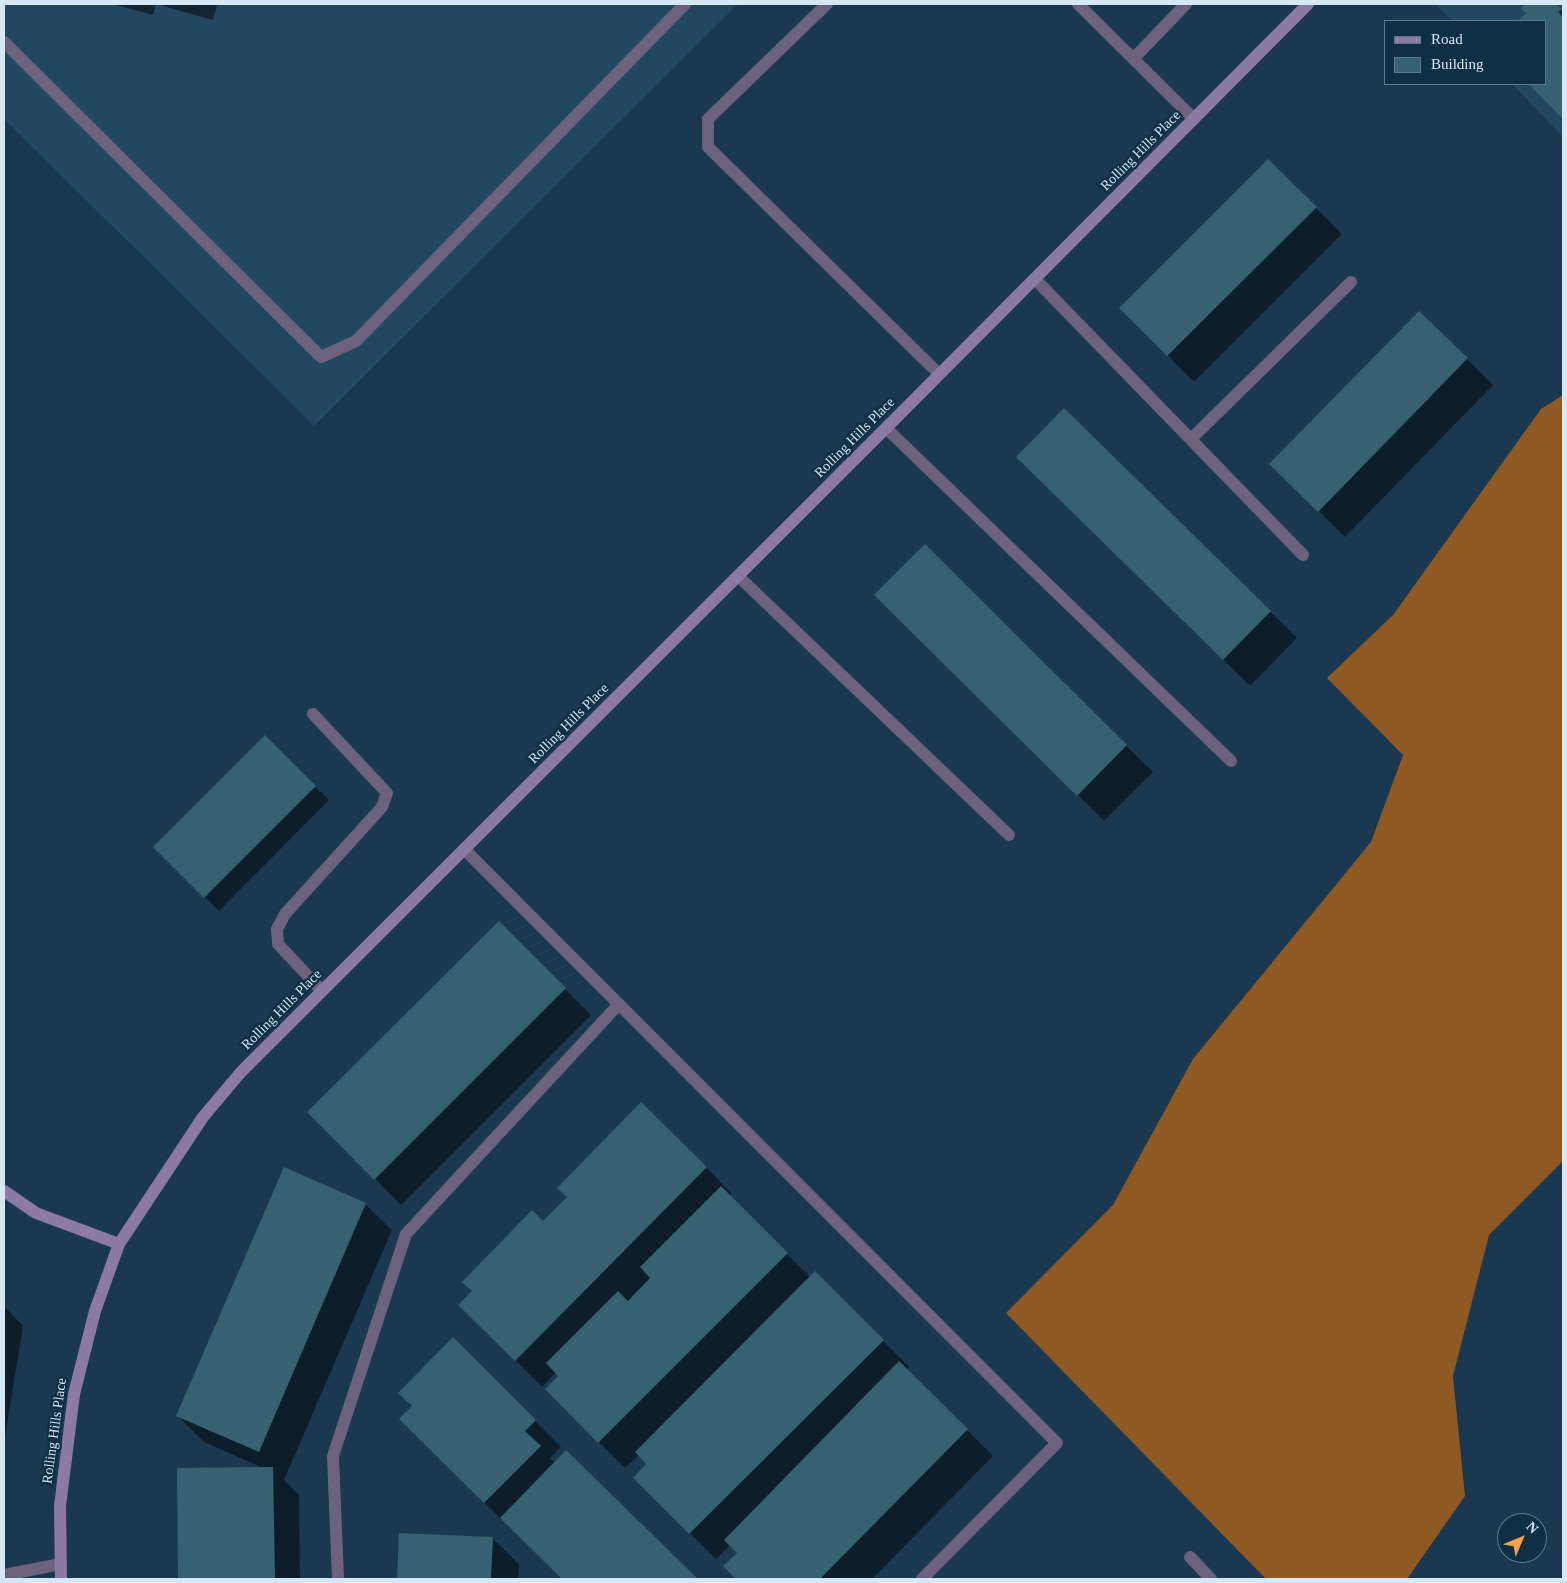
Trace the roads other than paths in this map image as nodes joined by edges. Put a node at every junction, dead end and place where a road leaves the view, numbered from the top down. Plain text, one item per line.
1 (685, 4) edge
2 (826, 4) edge
3 (1078, 4) edge
4 (1186, 4) edge
5 (1308, 4) edge
6 (4, 42) edge
7 (1133, 59) junction
8 (1194, 119) junction
9 (1035, 279) junction
10 (1351, 282) dead end
11 (940, 374) junction
12 (886, 428) junction
13 (1191, 439) junction
14 (1303, 555) dead end
15 (738, 576) junction
16 (312, 714) dead end
17 (1231, 761) dead end
18 (1009, 835) dead end
19 (464, 849) junction
20 (322, 991) junction
21 (619, 1004) junction
22 (4, 1191) edge
23 (119, 1244) junction
24 (1190, 1557) dead end
25 (61, 1564) junction
26 (4, 1575) edge
27 (61, 1579) edge
28 (338, 1579) edge
29 (922, 1579) edge
30 (1211, 1579) edge

1 - 6 lane
2 - 11 lane
3 - 7 lane
4 - 7 lane
5 - 8 street, Rolling Hills Place
7 - 8 lane
8 - 9 street, Rolling Hills Place
9 - 11 street, Rolling Hills Place
9 - 13 lane
10 - 13 lane
11 - 12 street, Rolling Hills Place
12 - 15 street, Rolling Hills Place
12 - 17 lane
13 - 14 lane
15 - 18 lane
15 - 19 street, Rolling Hills Place
16 - 20 lane
19 - 20 street, Rolling Hills Place
19 - 21 lane
20 - 23 street, Rolling Hills Place
21 - 28 lane
21 - 29 lane
22 - 23 street
23 - 25 street, Rolling Hills Place
24 - 30 lane
25 - 26 lane
25 - 27 street, Rolling Hills Place

